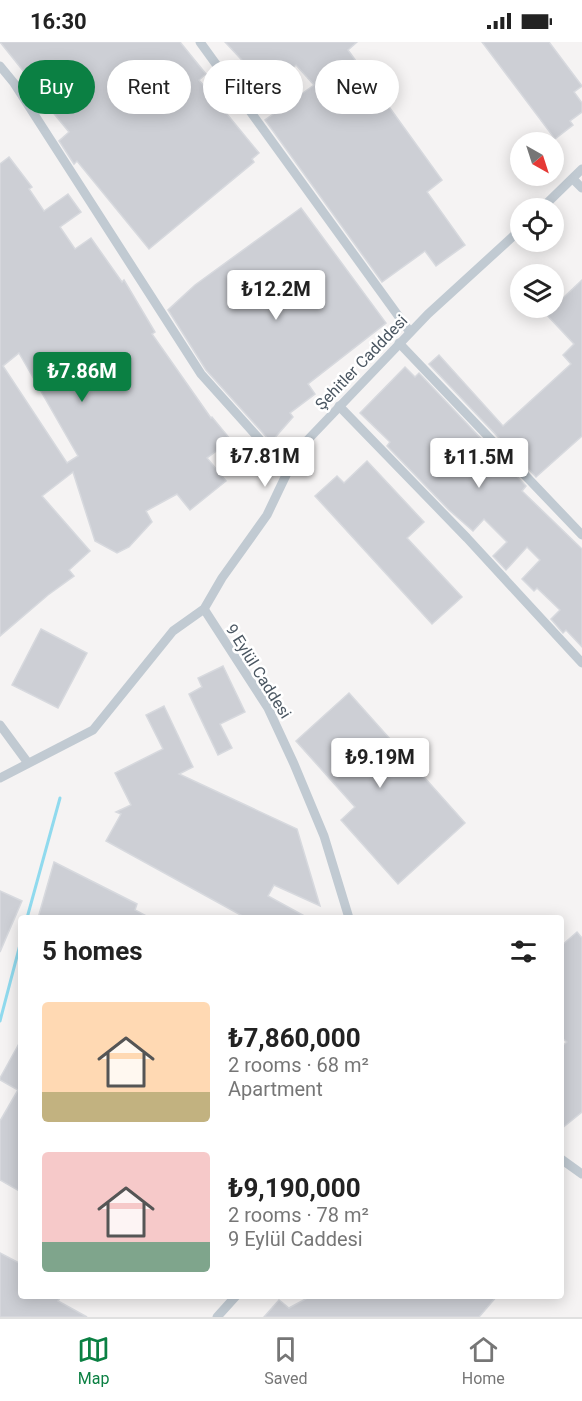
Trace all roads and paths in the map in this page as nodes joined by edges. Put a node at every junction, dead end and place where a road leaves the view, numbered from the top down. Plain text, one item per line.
1 (200, 42) edge
2 (0, 66) edge
3 (582, 169) edge
4 (573, 179) junction
5 (582, 188) edge
6 (553, 198) edge
7 (510, 239) edge
8 (410, 332) junction
9 (399, 343) junction
10 (339, 406) junction
11 (288, 471) junction
12 (582, 536) edge
13 (204, 609) junction
14 (582, 663) edge
15 (0, 725) edge
16 (28, 763) junction
17 (0, 778) edge
18 (348, 915) edge
19 (564, 1161) edge
20 (582, 1174) edge
21 (233, 1299) edge
22 (217, 1317) edge

1 - 8 street
2 - 11 street
3 - 4 street
4 - 5 street
4 - 6 street
7 - 8 street, Şehitler Cadddesi
8 - 9 street, Şehitler Cadddesi
9 - 10 street, Şehitler Cadddesi
9 - 12 street
10 - 11 street, Şehitler Cadddesi
10 - 14 street
11 - 13 street, Şehitler Cadddesi
13 - 16 street, Şehitler Cadddesi
13 - 18 street, 9 Eylül Caddesi
15 - 16 street
16 - 17 street, Şehitler Cadddesi
19 - 20 street
21 - 22 street

